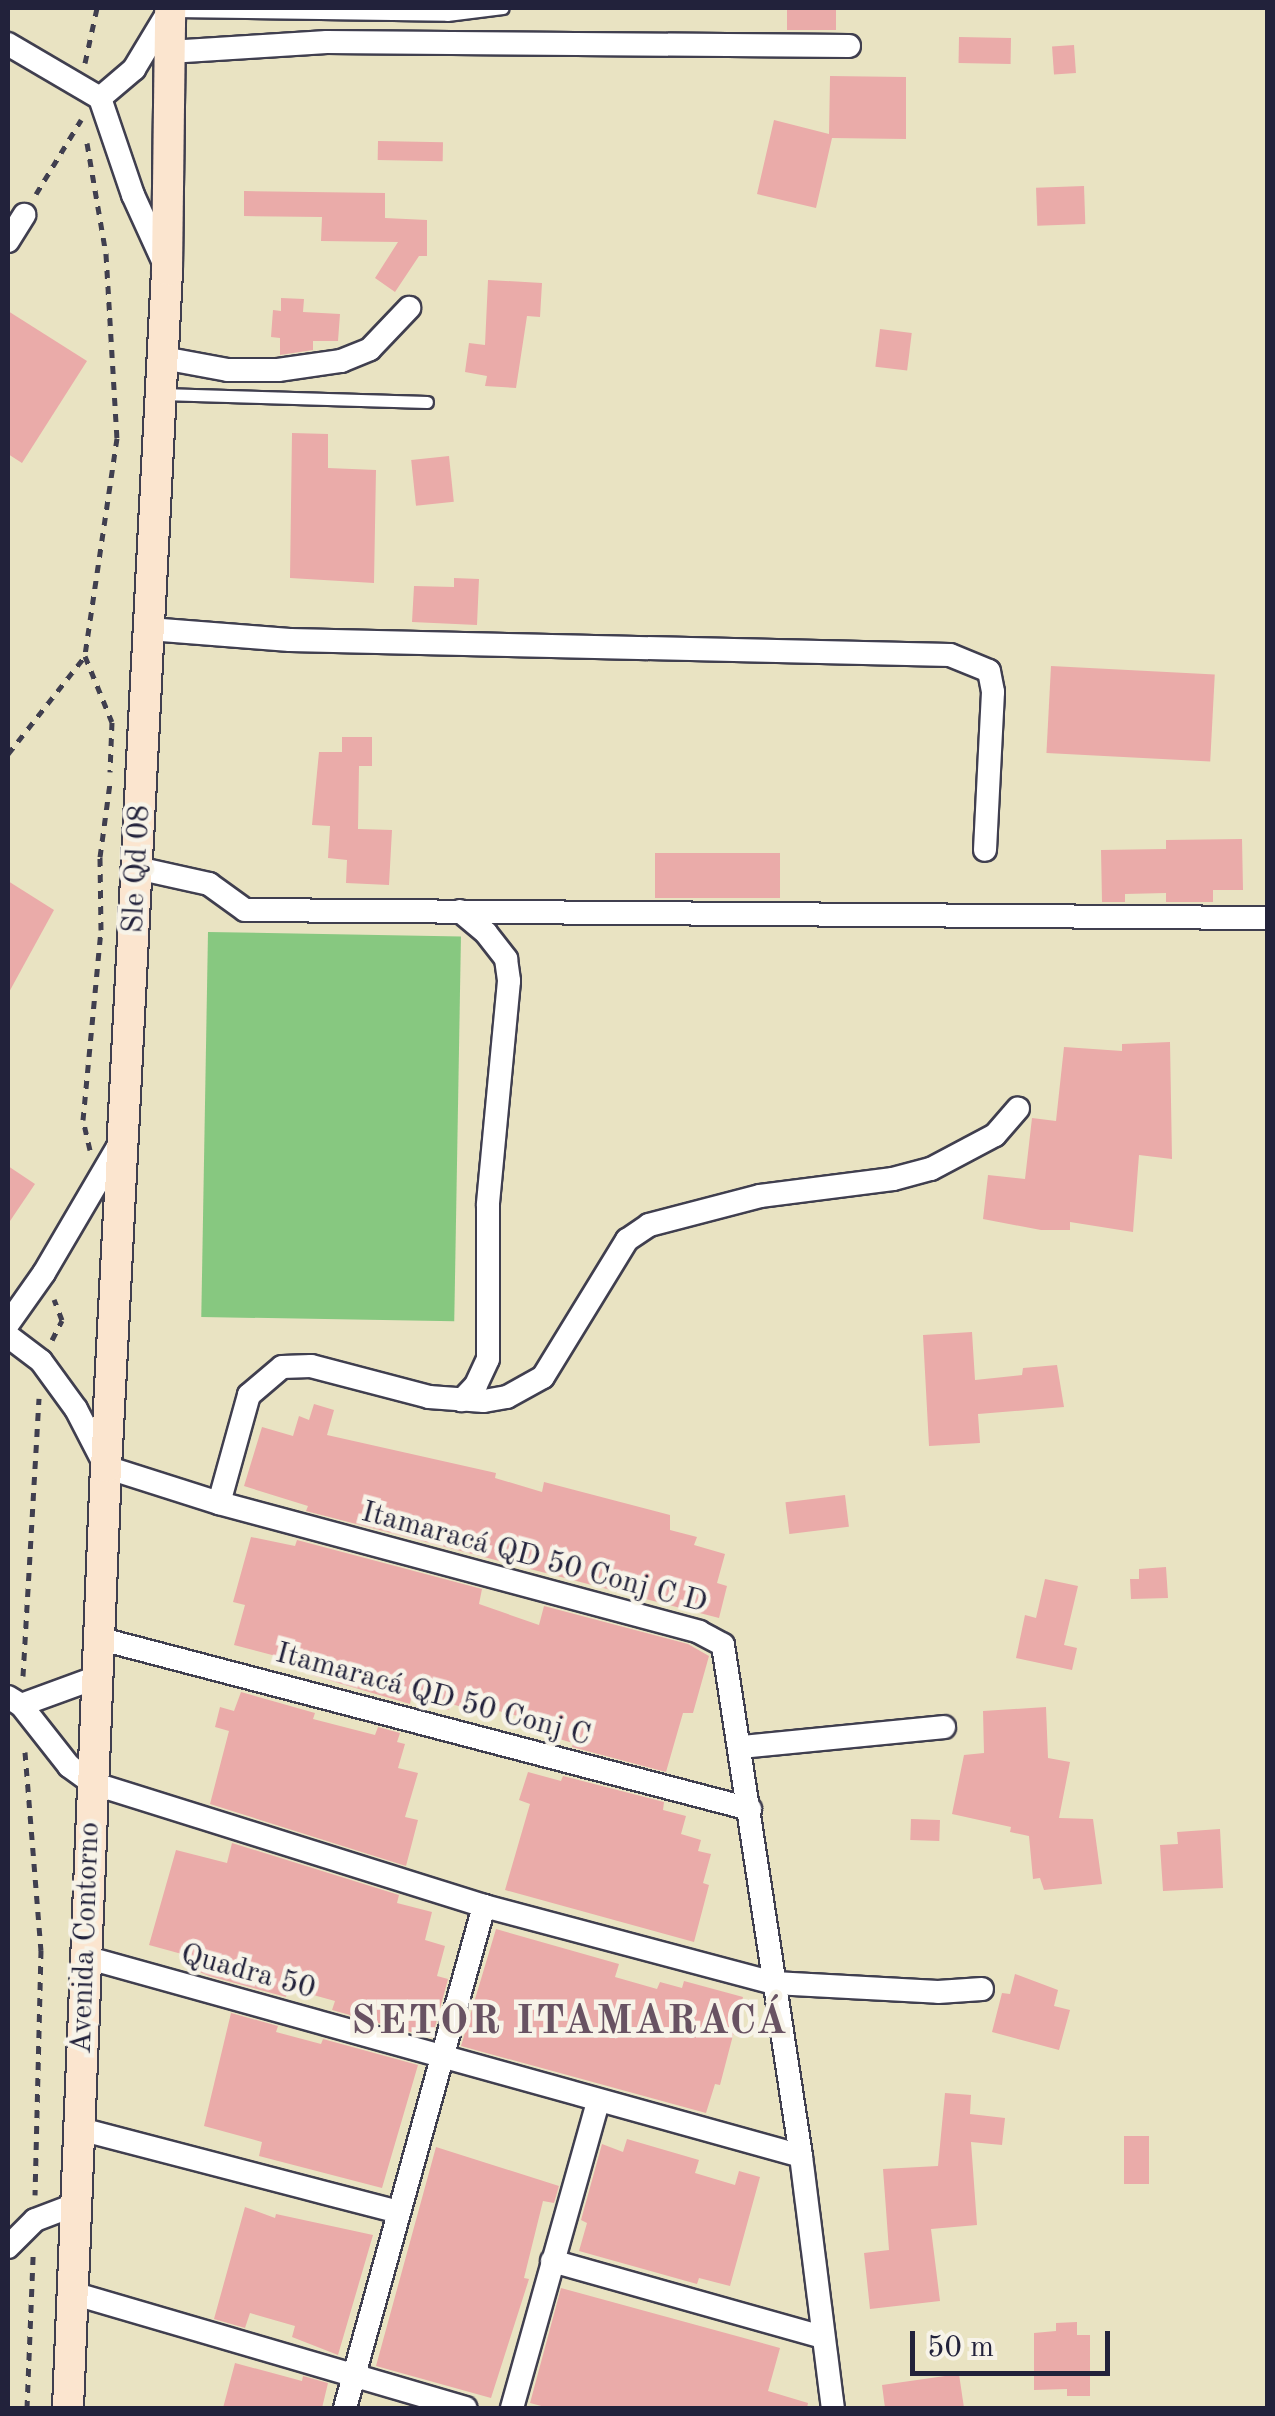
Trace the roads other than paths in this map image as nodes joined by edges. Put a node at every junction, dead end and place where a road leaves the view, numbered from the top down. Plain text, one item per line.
1 (503, 8) edge
2 (170, 9) edge
3 (8, 44) edge
4 (849, 46) dead end
5 (168, 52) junction
6 (90, 93) junction
7 (24, 215) road end
8 (8, 240) edge
9 (167, 270) junction
10 (409, 308) dead end
11 (162, 358) junction
12 (161, 394) junction
13 (427, 402) dead end
14 (149, 629) junction
15 (985, 850) dead end
16 (137, 868) junction
17 (460, 912) junction
18 (1268, 918) edge
19 (1018, 1108) dead end
20 (123, 1138) junction
21 (8, 1324) edge
22 (8, 1336) edge
23 (462, 1400) junction
24 (106, 1468) junction
25 (219, 1503) junction
26 (101, 1639) junction
27 (98, 1677) junction
28 (14, 1701) edge
29 (944, 1726) dead end
30 (8, 1727) edge
31 (740, 1747) junction
32 (92, 1783) junction
33 (750, 1809) junction
34 (484, 1906) junction
35 (85, 1957) junction
36 (774, 1984) junction
37 (982, 1989) dead end
38 (441, 2056) junction
39 (598, 2104) junction
40 (80, 2129) junction
41 (800, 2156) junction
42 (76, 2204) junction
43 (398, 2212) junction
44 (8, 2247) edge
45 (552, 2261) junction
46 (72, 2293) junction
47 (822, 2337) junction
48 (354, 2378) junction
49 (68, 2408) edge
50 (345, 2408) edge
51 (466, 2408) edge
52 (512, 2408) edge
53 (832, 2408) edge

1 - 2 lane
2 - 5 street
2 - 6 street
3 - 6 street
4 - 5 street
5 - 9 street
6 - 9 street
7 - 8 street
9 - 11 street, Sle Qd 08
10 - 11 street
11 - 12 street, Sle Qd 08
12 - 13 lane
12 - 14 street, Sle Qd 08
14 - 15 street
14 - 16 street, Sle Qd 08
16 - 17 street
16 - 20 street, Sle Qd 08
17 - 18 street
17 - 23 street
19 - 23 street
20 - 21 street
20 - 24 street, Sle Qd 08
22 - 24 street
23 - 25 street
24 - 25 street, Itamaracá QD 50 Conj C D
24 - 26 street, Avenida Contorno
25 - 31 street, Itamaracá QD 50 Conj C D
26 - 27 street, Avenida Contorno
26 - 33 street, Itamaracá QD 50 Conj C
27 - 28 street
27 - 32 street, Avenida Contorno
28 - 30 street
28 - 32 street
29 - 31 street
31 - 33 street, Itamaracá QD 50 Conj C D
32 - 34 street
32 - 35 street, Avenida Contorno
33 - 36 street, Itamaracá QD 50 Conj C D
34 - 36 street
34 - 38 street
35 - 38 street, Quadra 50
35 - 40 street, Avenida Contorno
36 - 37 street
36 - 41 street, Itamaracá QD 50 Conj C D
38 - 39 street, Quadra 50
38 - 43 street
39 - 41 street, Quadra 50
39 - 45 street
40 - 42 street, Avenida Contorno
40 - 43 street
41 - 47 street, Itamaracá QD 50 Conj C D
42 - 44 street
42 - 46 street, Avenida Contorno
43 - 48 street
45 - 47 street
45 - 52 street
46 - 48 street
46 - 49 street, Avenida Contorno
47 - 53 street, Itamaracá QD 50 Conj C D
48 - 50 street
48 - 51 street

